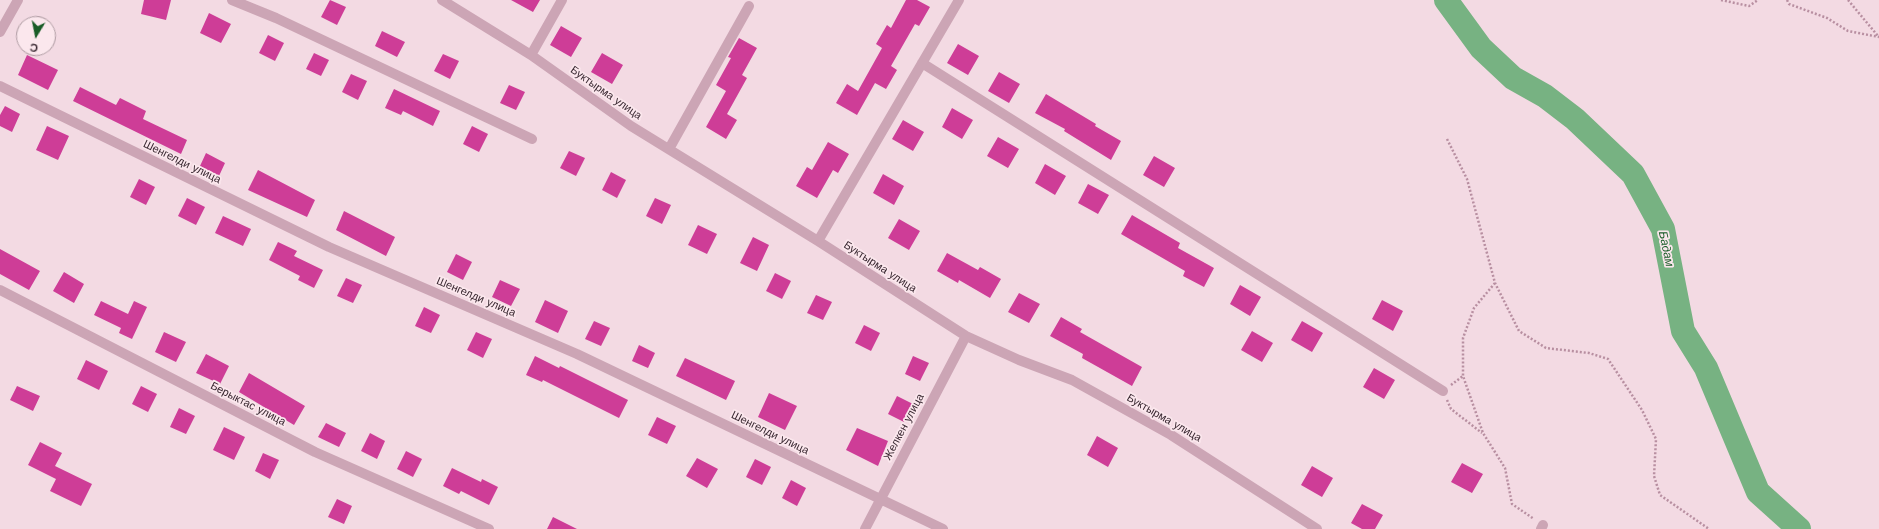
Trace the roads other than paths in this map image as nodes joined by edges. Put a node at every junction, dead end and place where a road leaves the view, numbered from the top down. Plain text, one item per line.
1 (18, 0) edge
2 (232, 0) edge
3 (442, 0) edge
4 (562, 0) edge
5 (959, 0) edge
6 (749, 6) dead end
7 (0, 32) edge
8 (531, 55) junction
9 (922, 63) junction
10 (0, 86) edge
11 (532, 139) dead end
12 (669, 149) junction
13 (818, 241) junction
14 (0, 290) edge
15 (966, 336) junction
16 (1443, 391) road end
17 (880, 499) junction
18 (489, 529) edge
19 (865, 529) edge
20 (943, 529) edge
21 (1318, 529) edge

1 - 7 street
2 - 11 street
3 - 8 street, Буктырма улица
4 - 8 street
5 - 9 street
6 - 12 street
8 - 12 street, Буктырма улица
9 - 13 street
9 - 16 street
10 - 17 street, Шенгелди улица
12 - 13 street, Буктырма улица
13 - 15 street, Буктырма улица
14 - 18 street, Берыктас улица
15 - 17 street, Желкен улица
15 - 21 street, Буктырма улица
17 - 19 street, Желкен улица
17 - 20 street, Шенгелди улица

